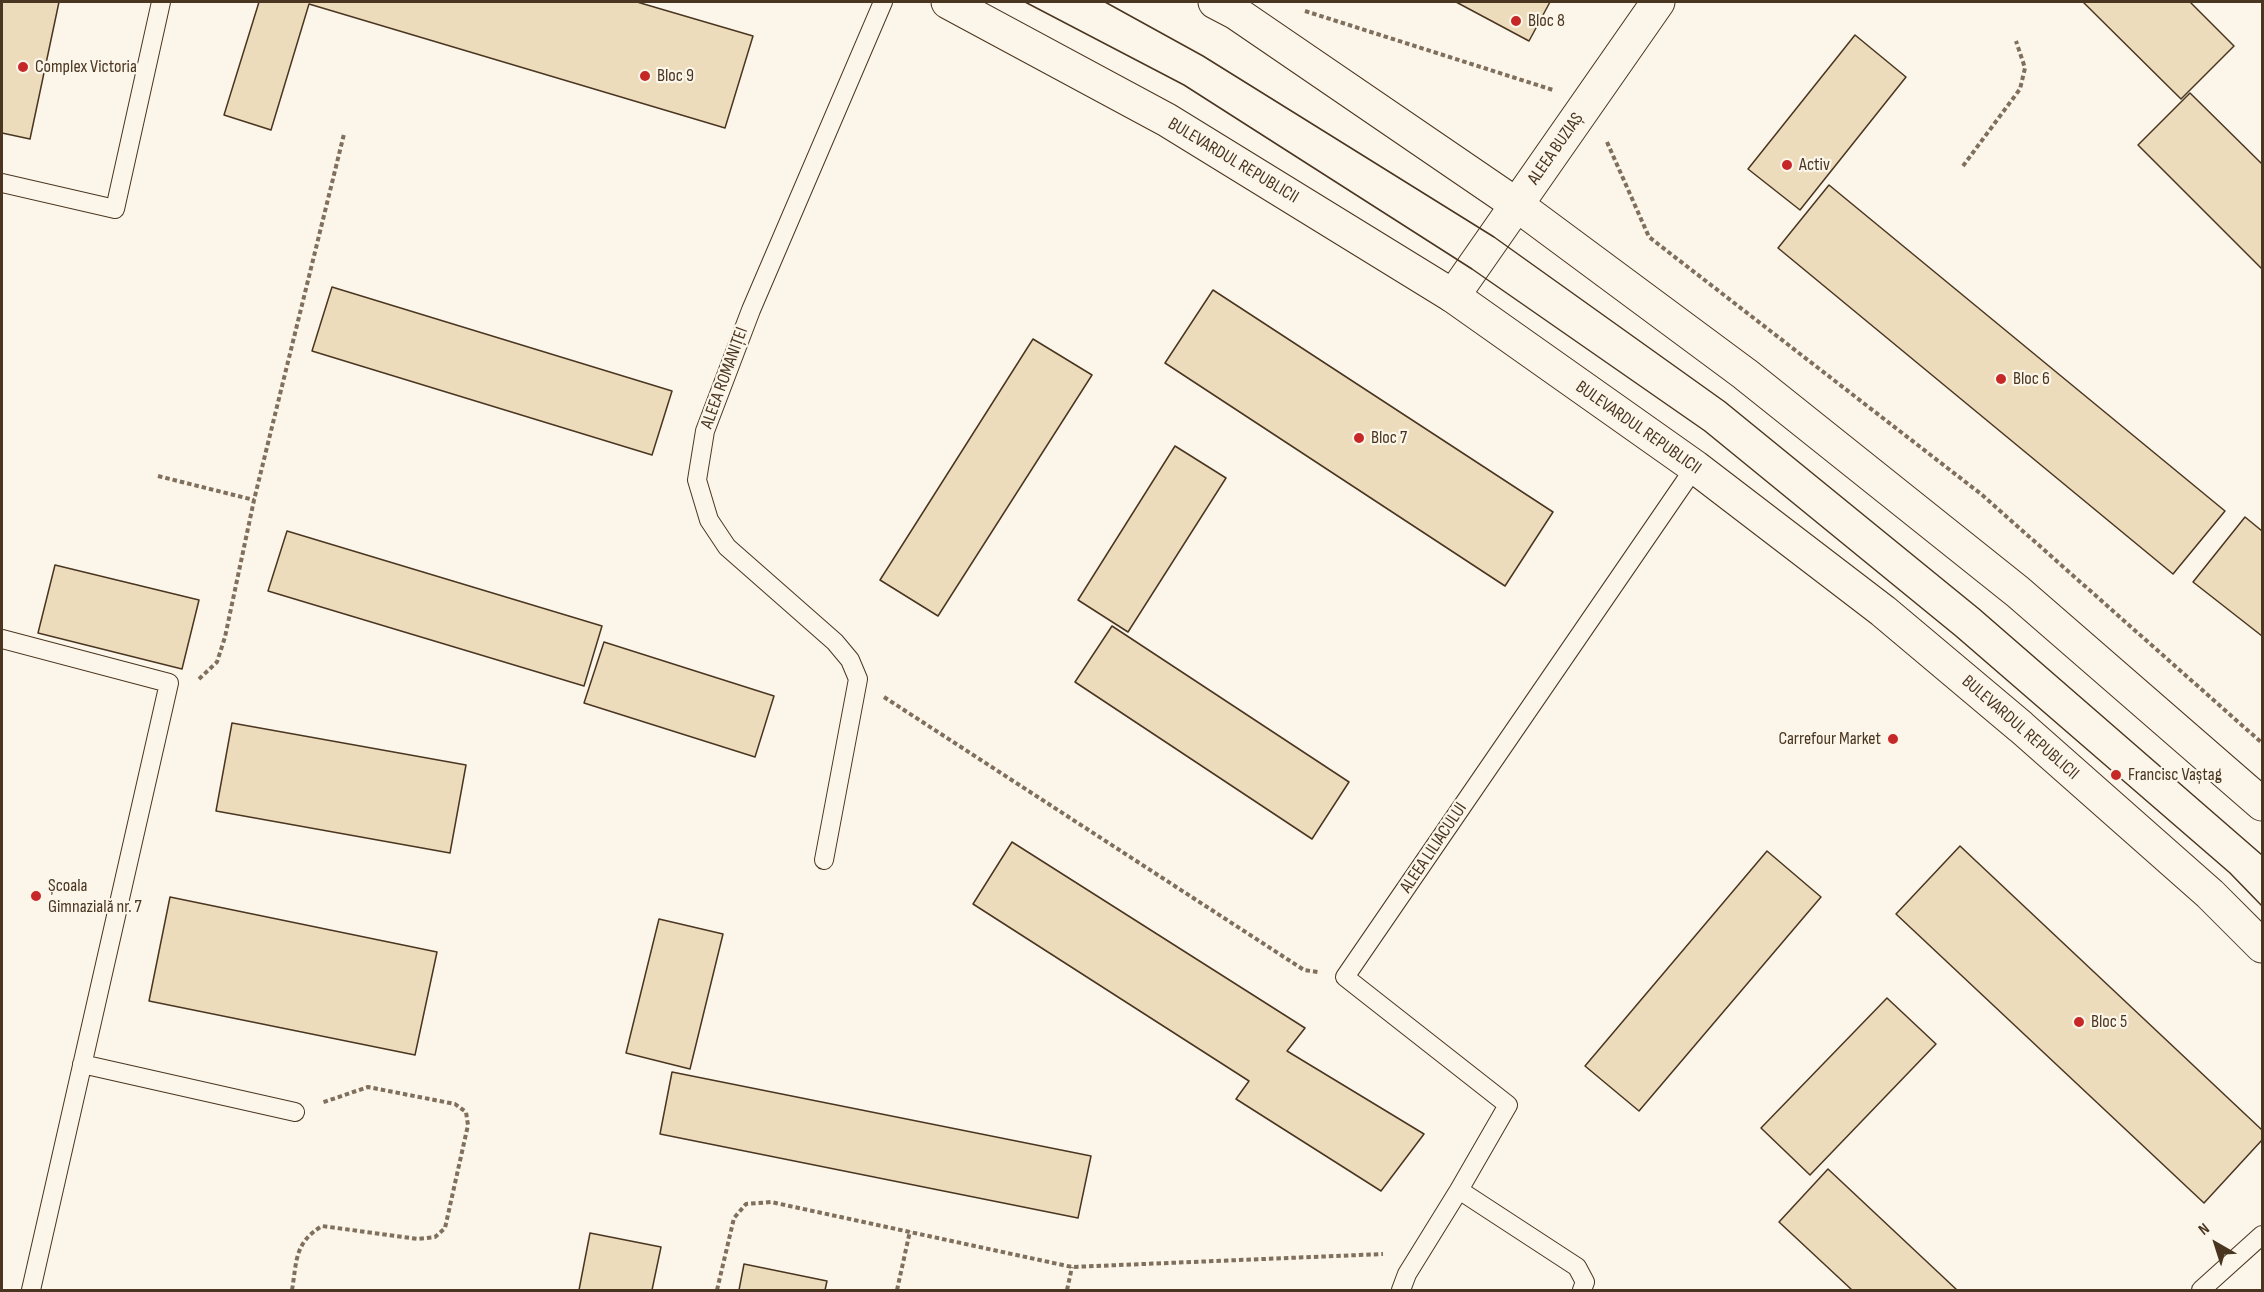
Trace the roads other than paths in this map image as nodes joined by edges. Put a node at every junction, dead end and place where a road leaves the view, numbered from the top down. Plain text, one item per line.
1 (161, 2) edge
2 (883, 2) edge
3 (948, 2) edge
4 (1215, 2) edge
5 (1658, 2) edge
6 (2, 183) edge
7 (1517, 205) junction
8 (1453, 296) junction
9 (1695, 468) junction
10 (2, 639) edge
11 (2262, 804) edge
12 (824, 860) dead end
13 (2262, 946) edge
14 (82, 1064) junction
15 (295, 1112) road end
16 (1459, 1190) junction
17 (2262, 1235) edge
18 (31, 1290) edge
19 (1401, 1290) edge
20 (1582, 1290) edge
21 (2201, 1290) edge

1 - 6 lane
2 - 12 lane, ALEEA ROMANIȚEI
3 - 8 main road, BULEVARDUL REPUBLICII
4 - 7 main road
5 - 7 main road, ALEEA BUZIAȘ
7 - 8 main road, ALEEA BUZIAȘ
7 - 11 main road
8 - 9 main road, BULEVARDUL REPUBLICII
9 - 13 main road, BULEVARDUL REPUBLICII
9 - 16 lane, ALEEA LILIACULUI
10 - 14 lane
14 - 15 lane
14 - 18 lane
16 - 19 lane
16 - 20 lane
17 - 21 lane

